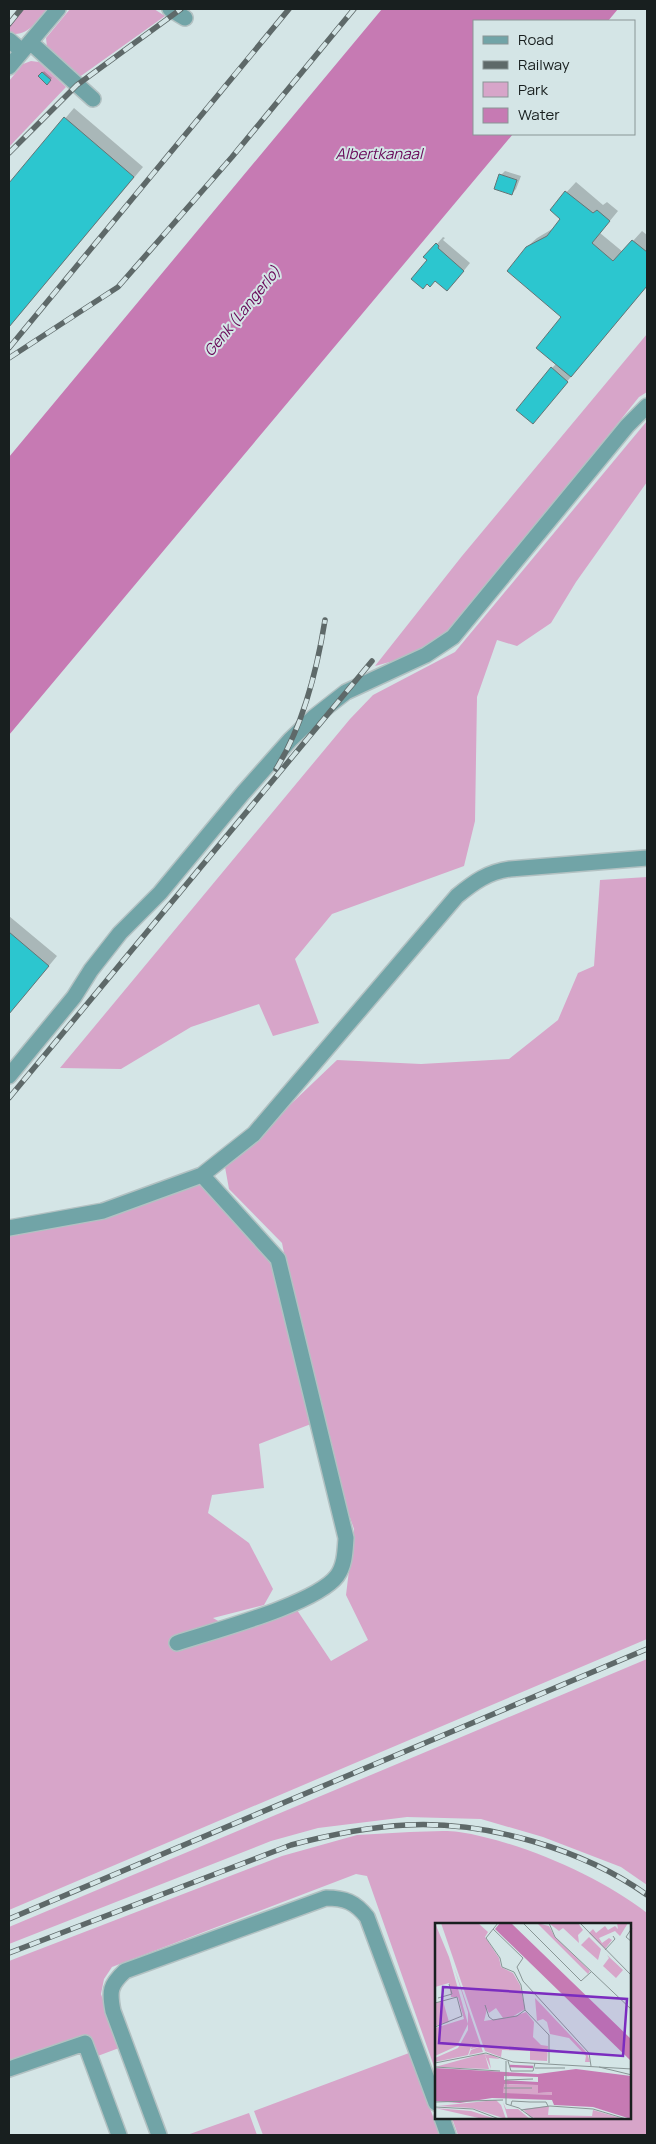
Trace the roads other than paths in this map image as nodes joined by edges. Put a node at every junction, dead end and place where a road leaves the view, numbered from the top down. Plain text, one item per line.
1 (58, 9) edge
2 (170, 9) edge
3 (185, 18) dead end
4 (9, 40) edge
5 (26, 46) junction
6 (9, 67) edge
7 (93, 99) dead end
8 (647, 406) edge
9 (647, 858) edge
10 (9, 1076) edge
11 (202, 1175) junction
12 (9, 1228) edge
13 (177, 1643) dead end
14 (9, 2069) edge
15 (435, 2100) edge
16 (442, 2119) edge
17 (119, 2135) edge
18 (159, 2135) edge
19 (448, 2135) edge

1 - 5 street
2 - 3 street
4 - 5 street
5 - 6 street
5 - 7 street
8 - 10 street
9 - 11 street
11 - 12 street
11 - 13 street
14 - 17 street
15 - 18 street
16 - 19 street

